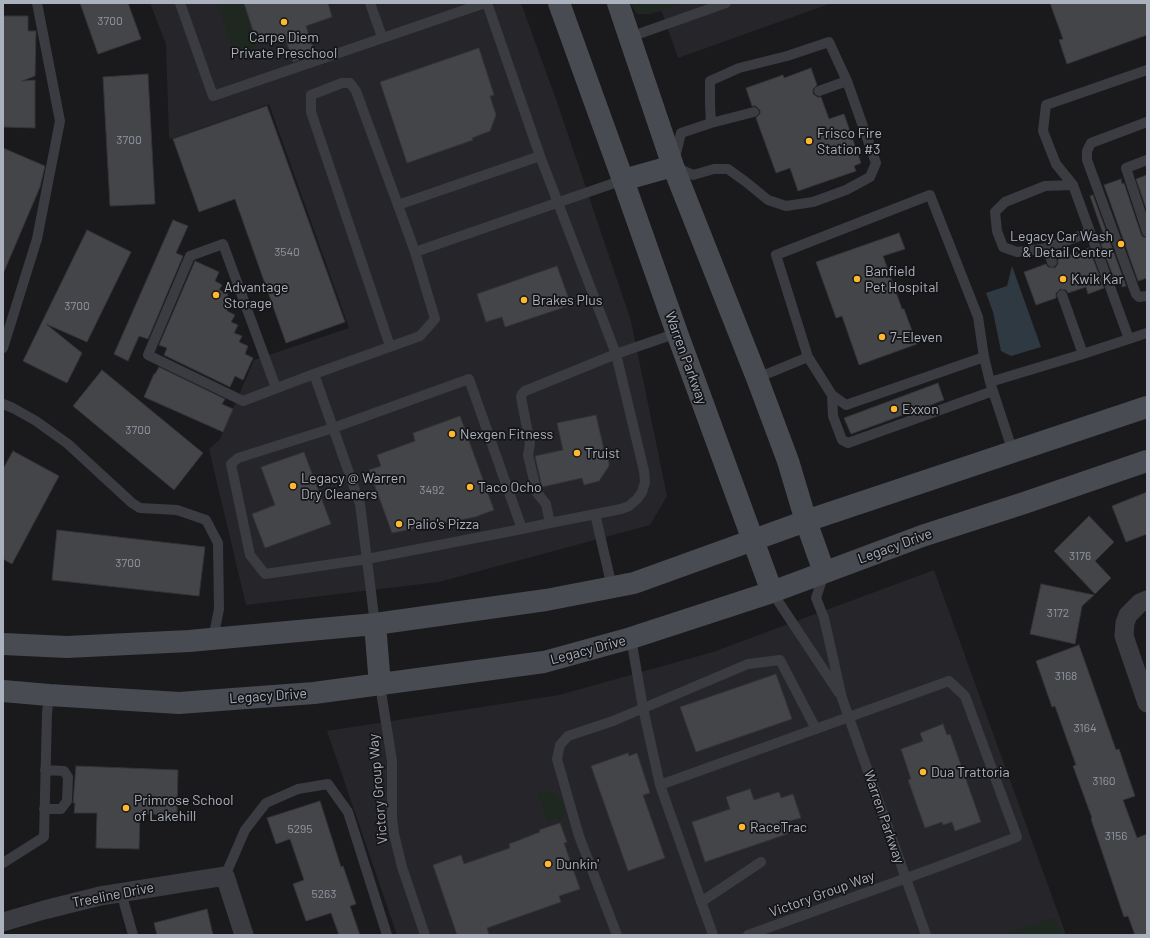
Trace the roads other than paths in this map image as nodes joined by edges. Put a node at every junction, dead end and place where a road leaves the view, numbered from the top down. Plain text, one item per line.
1 (37, 3) edge
2 (180, 3) edge
3 (370, 3) edge
4 (486, 3) edge
5 (559, 3) edge
6 (618, 3) edge
7 (726, 3) edge
8 (630, 37) junction
9 (382, 38) junction
10 (1147, 70) edge
11 (847, 81) junction
12 (819, 91) dead end
13 (754, 112) dead end
14 (1147, 122) edge
15 (711, 123) junction
16 (540, 156) junction
17 (1147, 160) edge
18 (672, 166) junction
19 (623, 180) junction
20 (1073, 185) junction
21 (557, 203) junction
22 (398, 205) junction
23 (1090, 232) junction
24 (1147, 232) edge
25 (1047, 248) junction
26 (415, 252) junction
27 (1052, 262) dead end
28 (1062, 295) dead end
29 (1147, 296) edge
30 (1147, 332) edge
31 (677, 333) junction
32 (1129, 339) junction
33 (390, 346) junction
34 (3, 348) edge
35 (616, 354) junction
36 (1083, 354) junction
37 (808, 357) junction
38 (984, 357) junction
39 (314, 374) junction
40 (757, 378) junction
41 (992, 387) junction
42 (276, 388) junction
43 (832, 396) junction
44 (3, 404) edge
45 (1147, 407) edge
46 (333, 428) junction
47 (1013, 452) junction
48 (1147, 461) edge
49 (595, 514) junction
50 (806, 521) junction
51 (550, 523) junction
52 (522, 529) junction
53 (752, 540) junction
54 (367, 559) junction
55 (824, 572) junction
56 (612, 587) junction
57 (772, 592) junction
58 (1147, 600) edge
59 (375, 624) junction
60 (631, 638) junction
61 (213, 639) junction
62 (3, 644) edge
63 (380, 685) junction
64 (3, 691) edge
65 (49, 695) junction
66 (842, 698) junction
67 (1147, 703) edge
68 (643, 708) junction
69 (850, 718) junction
70 (816, 730) junction
71 (45, 770) junction
72 (660, 785) junction
73 (44, 809) junction
74 (761, 862) dead end
75 (3, 863) edge
76 (225, 876) junction
77 (906, 879) junction
78 (121, 892) junction
79 (701, 902) junction
80 (3, 922) edge
81 (771, 931) edge
82 (133, 935) edge
83 (244, 935) edge
84 (387, 935) edge
85 (425, 935) edge
86 (617, 935) edge
87 (713, 935) edge
88 (748, 935) edge
89 (926, 935) edge

1 - 34 lane
2 - 9 lane
3 - 9 lane
4 - 9 lane
4 - 16 lane
5 - 19 main road, Warren Parkway
6 - 8 main road
7 - 8 lane
8 - 18 main road
10 - 20 lane
11 - 12 lane
11 - 15 lane
11 - 18 lane
13 - 15 lane
14 - 29 lane
15 - 18 lane
16 - 21 lane
16 - 22 lane
17 - 24 lane
18 - 19 main road
18 - 40 main road
19 - 21 lane
19 - 31 main road, Warren Parkway
20 - 23 lane
20 - 25 lane
21 - 26 lane
21 - 35 lane
22 - 26 lane
22 - 33 lane
23 - 25 lane
23 - 32 lane
25 - 27 lane
26 - 33 lane
28 - 36 lane
30 - 32 lane
31 - 35 lane
31 - 53 main road, Warren Parkway
32 - 36 lane
33 - 39 lane
35 - 49 lane
35 - 51 lane
36 - 41 lane
37 - 38 lane
37 - 40 lane
37 - 43 lane
38 - 41 lane
38 - 43 lane
39 - 42 lane
39 - 46 lane
40 - 50 main road
41 - 43 lane
41 - 47 lane
42 - 42 lane
44 - 61 lane
45 - 47 main road
46 - 52 lane
46 - 54 lane
46 - 54 lane
47 - 50 main road
48 - 55 main road, Legacy Drive
49 - 51 lane
49 - 56 lane
50 - 53 main road
50 - 55 main road
51 - 52 lane
52 - 54 lane
53 - 56 main road
53 - 57 main road, Warren Parkway
54 - 59 lane
55 - 57 main road, Legacy Drive
55 - 66 lane, Warren Parkway
56 - 59 main road
57 - 60 main road, Legacy Drive
57 - 66 lane, Warren Parkway
58 - 67 street
59 - 61 main road
59 - 63 main road
60 - 63 main road, Legacy Drive
60 - 68 lane
61 - 62 main road
63 - 65 main road, Legacy Drive
63 - 85 lane, Victory Group Way
64 - 65 main road, Legacy Drive
65 - 71 lane
66 - 69 lane, Warren Parkway
68 - 70 lane
68 - 72 lane
68 - 86 lane
69 - 70 lane
69 - 77 lane, Warren Parkway
69 - 77 lane, Victory Group Way
70 - 72 lane
71 - 73 lane
71 - 73 lane
72 - 79 lane
73 - 75 lane
74 - 79 lane
76 - 78 street, Treeline Drive
76 - 83 street
76 - 84 lane
77 - 81 lane, Victory Group Way
77 - 89 lane, Warren Parkway
78 - 80 street, Treeline Drive
78 - 82 lane
79 - 87 lane
81 - 88 lane, Victory Group Way

